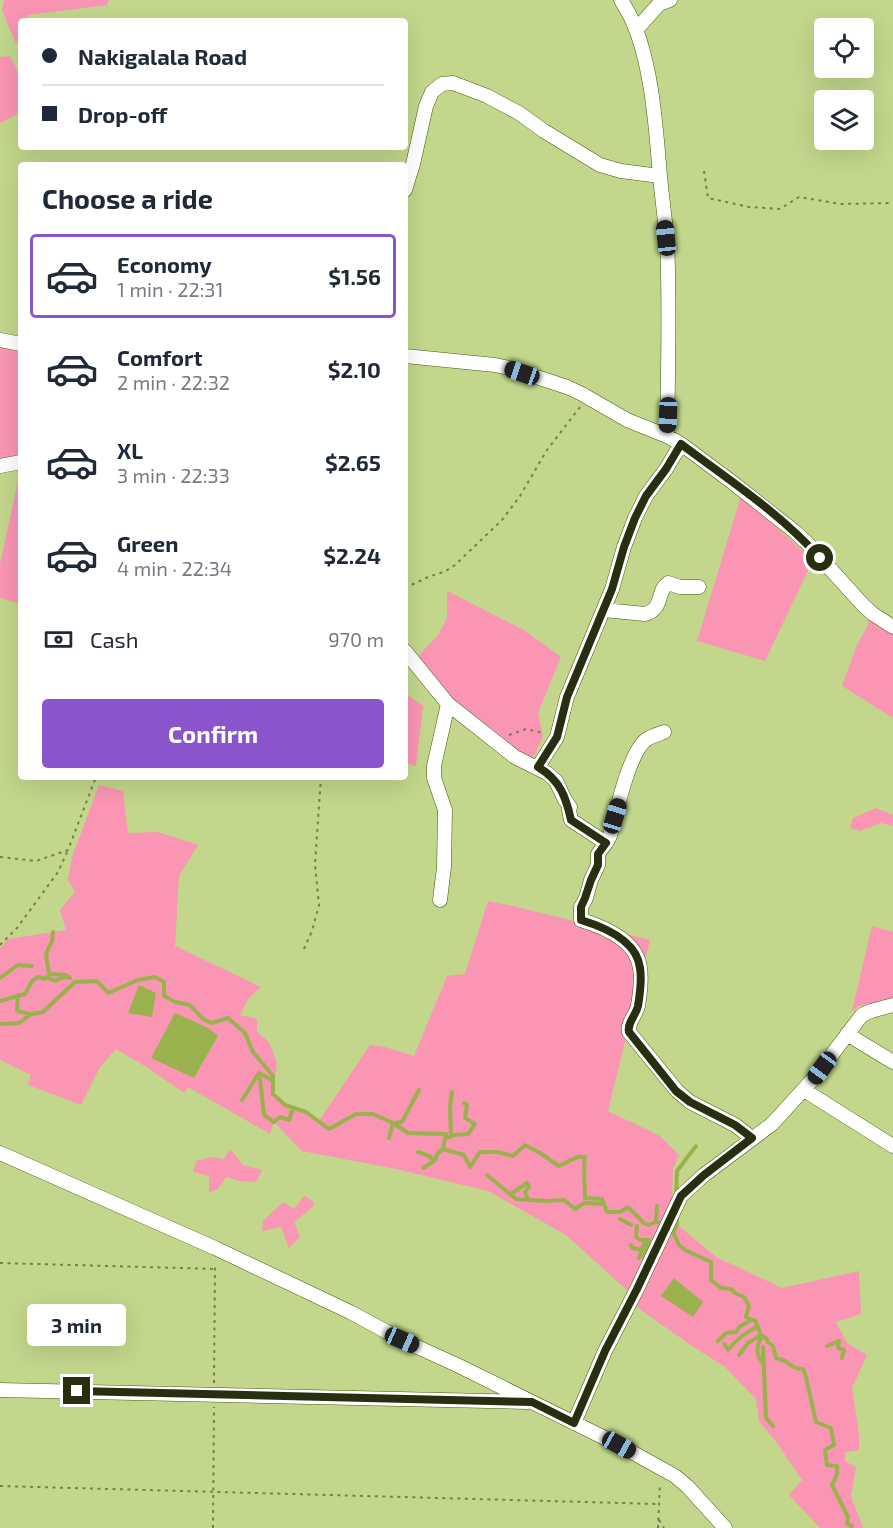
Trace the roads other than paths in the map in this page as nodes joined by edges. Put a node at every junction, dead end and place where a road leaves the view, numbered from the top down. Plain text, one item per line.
1 (621, 0) edge
2 (670, 0) edge
3 (636, 30) junction
4 (660, 176) junction
5 (408, 181) edge
6 (0, 340) edge
7 (18, 343) edge
8 (408, 356) edge
9 (667, 436) junction
10 (681, 444) junction
11 (18, 463) edge
12 (0, 466) edge
13 (699, 587) dead end
14 (604, 610) junction
15 (893, 627) edge
16 (408, 655) edge
17 (448, 704) junction
18 (664, 732) dead end
19 (538, 767) junction
20 (606, 843) junction
21 (440, 900) dead end
22 (893, 1005) edge
23 (847, 1034) junction
24 (893, 1062) edge
25 (804, 1090) junction
26 (752, 1138) junction
27 (893, 1146) edge
28 (0, 1153) edge
29 (0, 1390) edge
30 (532, 1402) junction
31 (574, 1423) junction
32 (725, 1528) edge

1 - 3 street
2 - 3 street
3 - 4 street
4 - 5 street
4 - 9 street
6 - 7 street
8 - 9 street
9 - 10 street
10 - 14 street
10 - 15 street
11 - 12 street
13 - 14 street
14 - 19 street
16 - 17 street
17 - 19 street
17 - 21 street
18 - 20 street
19 - 20 street
20 - 26 street
22 - 23 street
23 - 24 street
23 - 25 street
25 - 26 street
25 - 27 street
26 - 31 street
28 - 30 street
29 - 30 street
30 - 31 street
31 - 32 street

